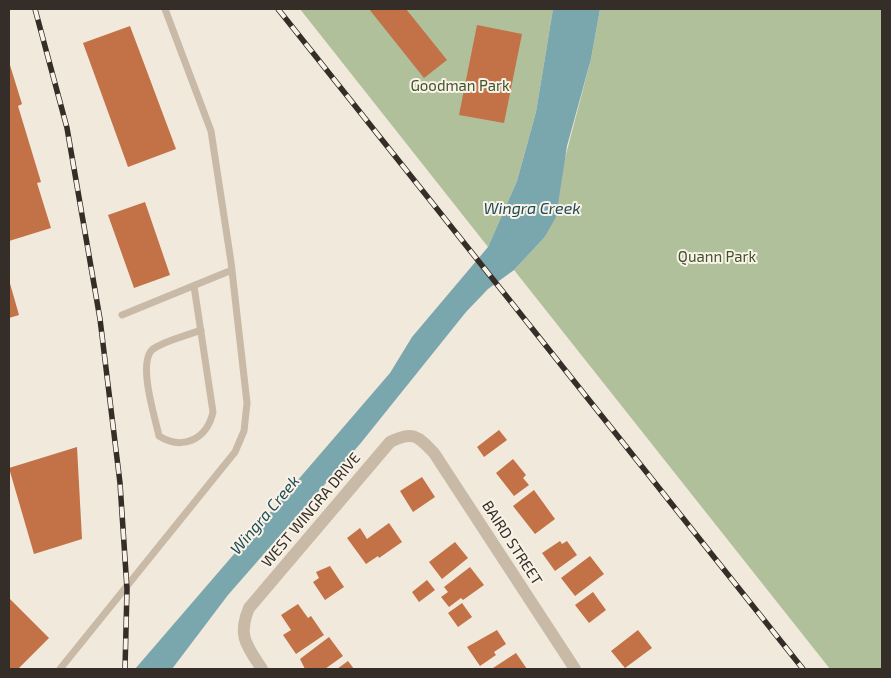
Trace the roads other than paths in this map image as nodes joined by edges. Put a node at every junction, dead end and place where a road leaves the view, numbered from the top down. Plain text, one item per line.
1 (165, 9) edge
2 (232, 270) junction
3 (194, 286) junction
4 (122, 315) dead end
5 (200, 330) junction
6 (419, 438) joint
7 (60, 669) edge
8 (262, 669) edge
9 (575, 669) edge

1 - 2 lane
2 - 3 lane
2 - 7 lane
3 - 4 lane
3 - 5 lane
5 - 5 lane
6 - 8 street, WEST WINGRA DRIVE
6 - 9 street, BAIRD STREET

